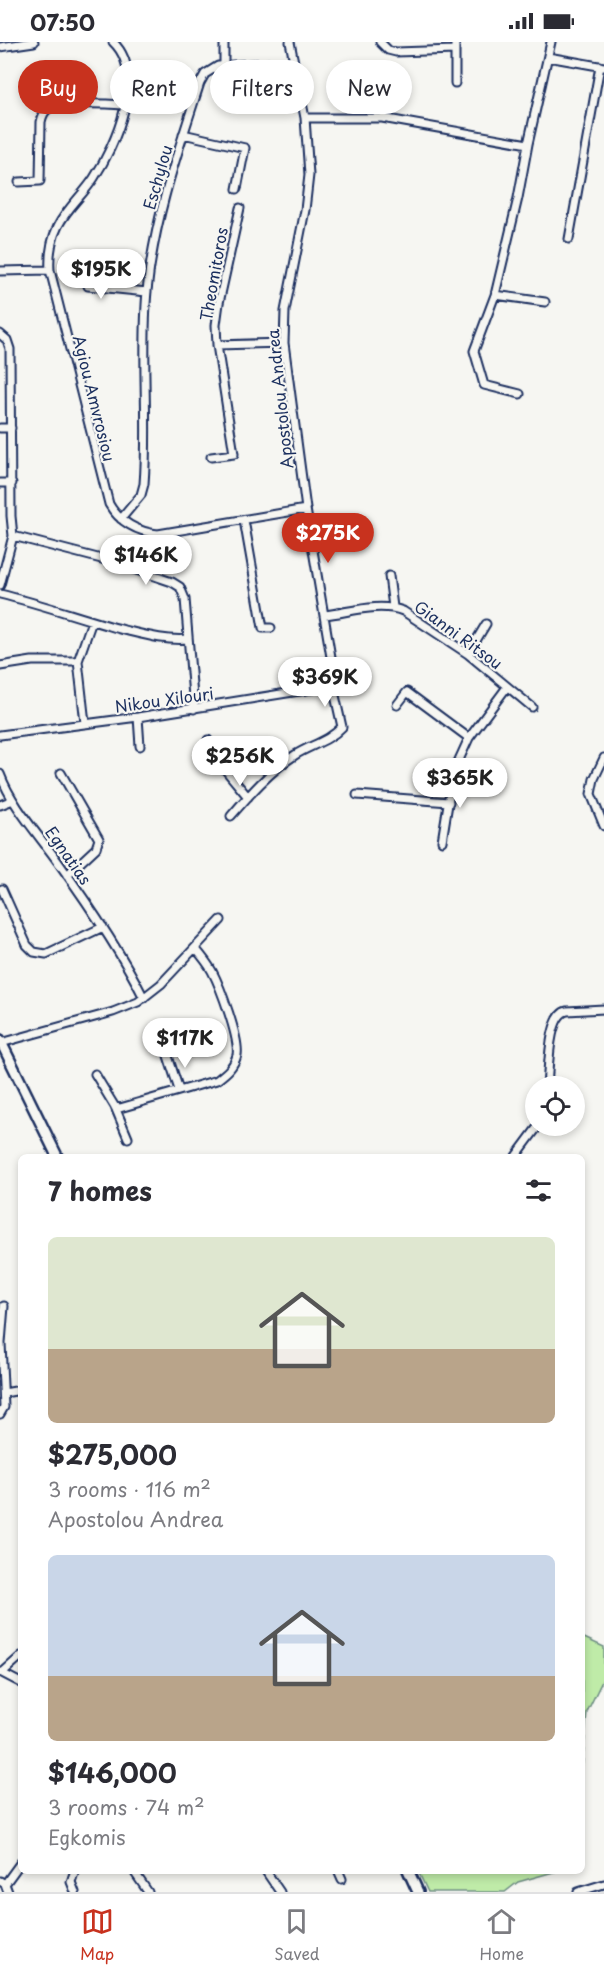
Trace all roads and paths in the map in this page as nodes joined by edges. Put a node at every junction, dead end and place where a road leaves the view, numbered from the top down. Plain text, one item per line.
1 (34, 42) edge
2 (113, 42) edge
3 (224, 42) edge
4 (290, 42) edge
5 (380, 42) edge
6 (455, 42) edge
7 (550, 42) edge
8 (1, 45) edge
9 (455, 51) junction
10 (548, 57) junction
11 (125, 60) edge
12 (224, 60) edge
13 (294, 60) edge
14 (602, 66) edge
15 (210, 70) edge
16 (455, 83) dead end
17 (110, 105) edge
18 (121, 114) edge
19 (304, 114) edge
20 (305, 118) junction
21 (183, 134) junction
22 (528, 144) junction
23 (19, 182) dead end
24 (237, 189) dead end
25 (240, 208) dead end
26 (569, 238) dead end
27 (50, 270) junction
28 (0, 271) edge
29 (88, 276) dead end
30 (147, 292) junction
31 (495, 295) junction
32 (545, 302) dead end
33 (0, 334) edge
34 (284, 343) junction
35 (217, 345) junction
36 (520, 394) dead end
37 (0, 428) edge
38 (11, 428) junction
39 (212, 457) dead end
40 (0, 483) edge
41 (12, 483) junction
42 (306, 509) junction
43 (121, 519) junction
44 (244, 520) junction
45 (13, 536) junction
46 (388, 576) dead end
47 (0, 585) edge
48 (0, 594) edge
49 (393, 607) junction
50 (325, 615) junction
51 (92, 621) junction
52 (486, 624) dead end
53 (272, 628) dead end
54 (188, 639) junction
55 (468, 654) junction
56 (78, 661) junction
57 (0, 666) edge
58 (330, 681) junction
59 (507, 687) junction
60 (397, 705) dead end
61 (532, 707) dead end
62 (194, 709) junction
63 (138, 717) junction
64 (85, 723) junction
65 (0, 735) edge
66 (469, 738) junction
67 (208, 740) dead end
68 (140, 746) dead end
69 (604, 758) edge
70 (61, 773) dead end
71 (0, 774) edge
72 (357, 795) dead end
73 (248, 797) junction
74 (13, 800) junction
75 (448, 802) junction
76 (0, 805) edge
77 (231, 816) dead end
78 (604, 826) edge
79 (442, 841) dead end
80 (67, 875) junction
81 (2, 889) dead end
82 (221, 920) dead end
83 (102, 927) junction
84 (195, 948) junction
85 (144, 998) junction
86 (604, 1009) edge
87 (1, 1042) edge
88 (168, 1056) dead end
89 (95, 1074) dead end
90 (548, 1076) edge
91 (179, 1090) junction
92 (115, 1107) junction
93 (531, 1136) edge
94 (128, 1137) dead end
95 (56, 1154) edge
96 (517, 1154) edge
97 (4, 1306) dead end
98 (18, 1391) edge
99 (4, 1393) junction
100 (0, 1413) edge
101 (18, 1659) edge
102 (1, 1673) edge
103 (18, 1682) edge
104 (18, 1865) edge
105 (74, 1874) edge
106 (136, 1874) edge
107 (268, 1874) edge
108 (340, 1874) edge
109 (410, 1874) edge
110 (342, 1879) dead end
111 (2, 1882) edge
112 (604, 1884) edge
113 (8, 1892) edge
114 (75, 1892) edge
115 (148, 1892) edge
116 (280, 1892) edge
117 (418, 1892) edge
118 (578, 1892) edge

1 - 8 street
2 - 11 street, Agiou Amvrosiou
3 - 12 street
4 - 13 street, Apostolou Andrea
5 - 9 street
6 - 9 street
7 - 10 street
9 - 16 street
10 - 14 street
10 - 22 street
14 - 26 street
15 - 21 street, Eschylou
17 - 23 street
18 - 27 street, Agiou Amvrosiou
19 - 20 street, Apostolou Andrea
20 - 22 street
20 - 34 street, Apostolou Andrea
21 - 24 street
21 - 30 street, Eschylou
22 - 31 street
25 - 35 street, Theomitoros
27 - 28 street
27 - 43 street, Agiou Amvrosiou
29 - 30 street
30 - 43 street, Eschylou
31 - 32 street
31 - 36 street
33 - 38 street
34 - 35 street, Theomitoros
34 - 42 street, Apostolou Andrea
35 - 39 street, Theomitoros
37 - 38 street
38 - 41 street
40 - 41 street
41 - 45 street
42 - 44 street
42 - 50 street, Apostolou Andrea
43 - 44 street
44 - 53 street
45 - 47 street
45 - 54 street
46 - 49 street
48 - 51 street
49 - 50 street, Gianni Ritsou
49 - 55 street, Gianni Ritsou
50 - 58 street, Apostolou Andrea
51 - 54 street
51 - 56 street
52 - 55 street
54 - 62 street
55 - 59 street, Gianni Ritsou
56 - 57 street
56 - 64 street
58 - 62 street, Nikou Xilouri
58 - 73 street, Apostolou Andrea
59 - 61 street, Gianni Ritsou
59 - 66 street
60 - 66 street
62 - 63 street, Nikou Xilouri
63 - 64 street, Nikou Xilouri
63 - 68 street
64 - 65 street, Nikou Xilouri
66 - 75 street
67 - 73 street
69 - 78 street
70 - 80 street
71 - 74 street, Egnatias
72 - 75 street
73 - 77 street
74 - 76 street
74 - 80 street, Egnatias
75 - 79 street
80 - 83 street, Egnatias
81 - 83 street
82 - 84 street
83 - 85 street, Egnatias
84 - 85 street
84 - 91 street
85 - 87 street
86 - 90 street
87 - 95 main road
88 - 91 street
89 - 92 street
91 - 92 street
92 - 94 street
93 - 96 street
97 - 99 street
98 - 99 street
99 - 100 street
101 - 102 street
102 - 103 street
104 - 111 street
105 - 114 street
106 - 115 street
107 - 116 street
108 - 110 street
109 - 117 main road
111 - 113 street
112 - 118 street

